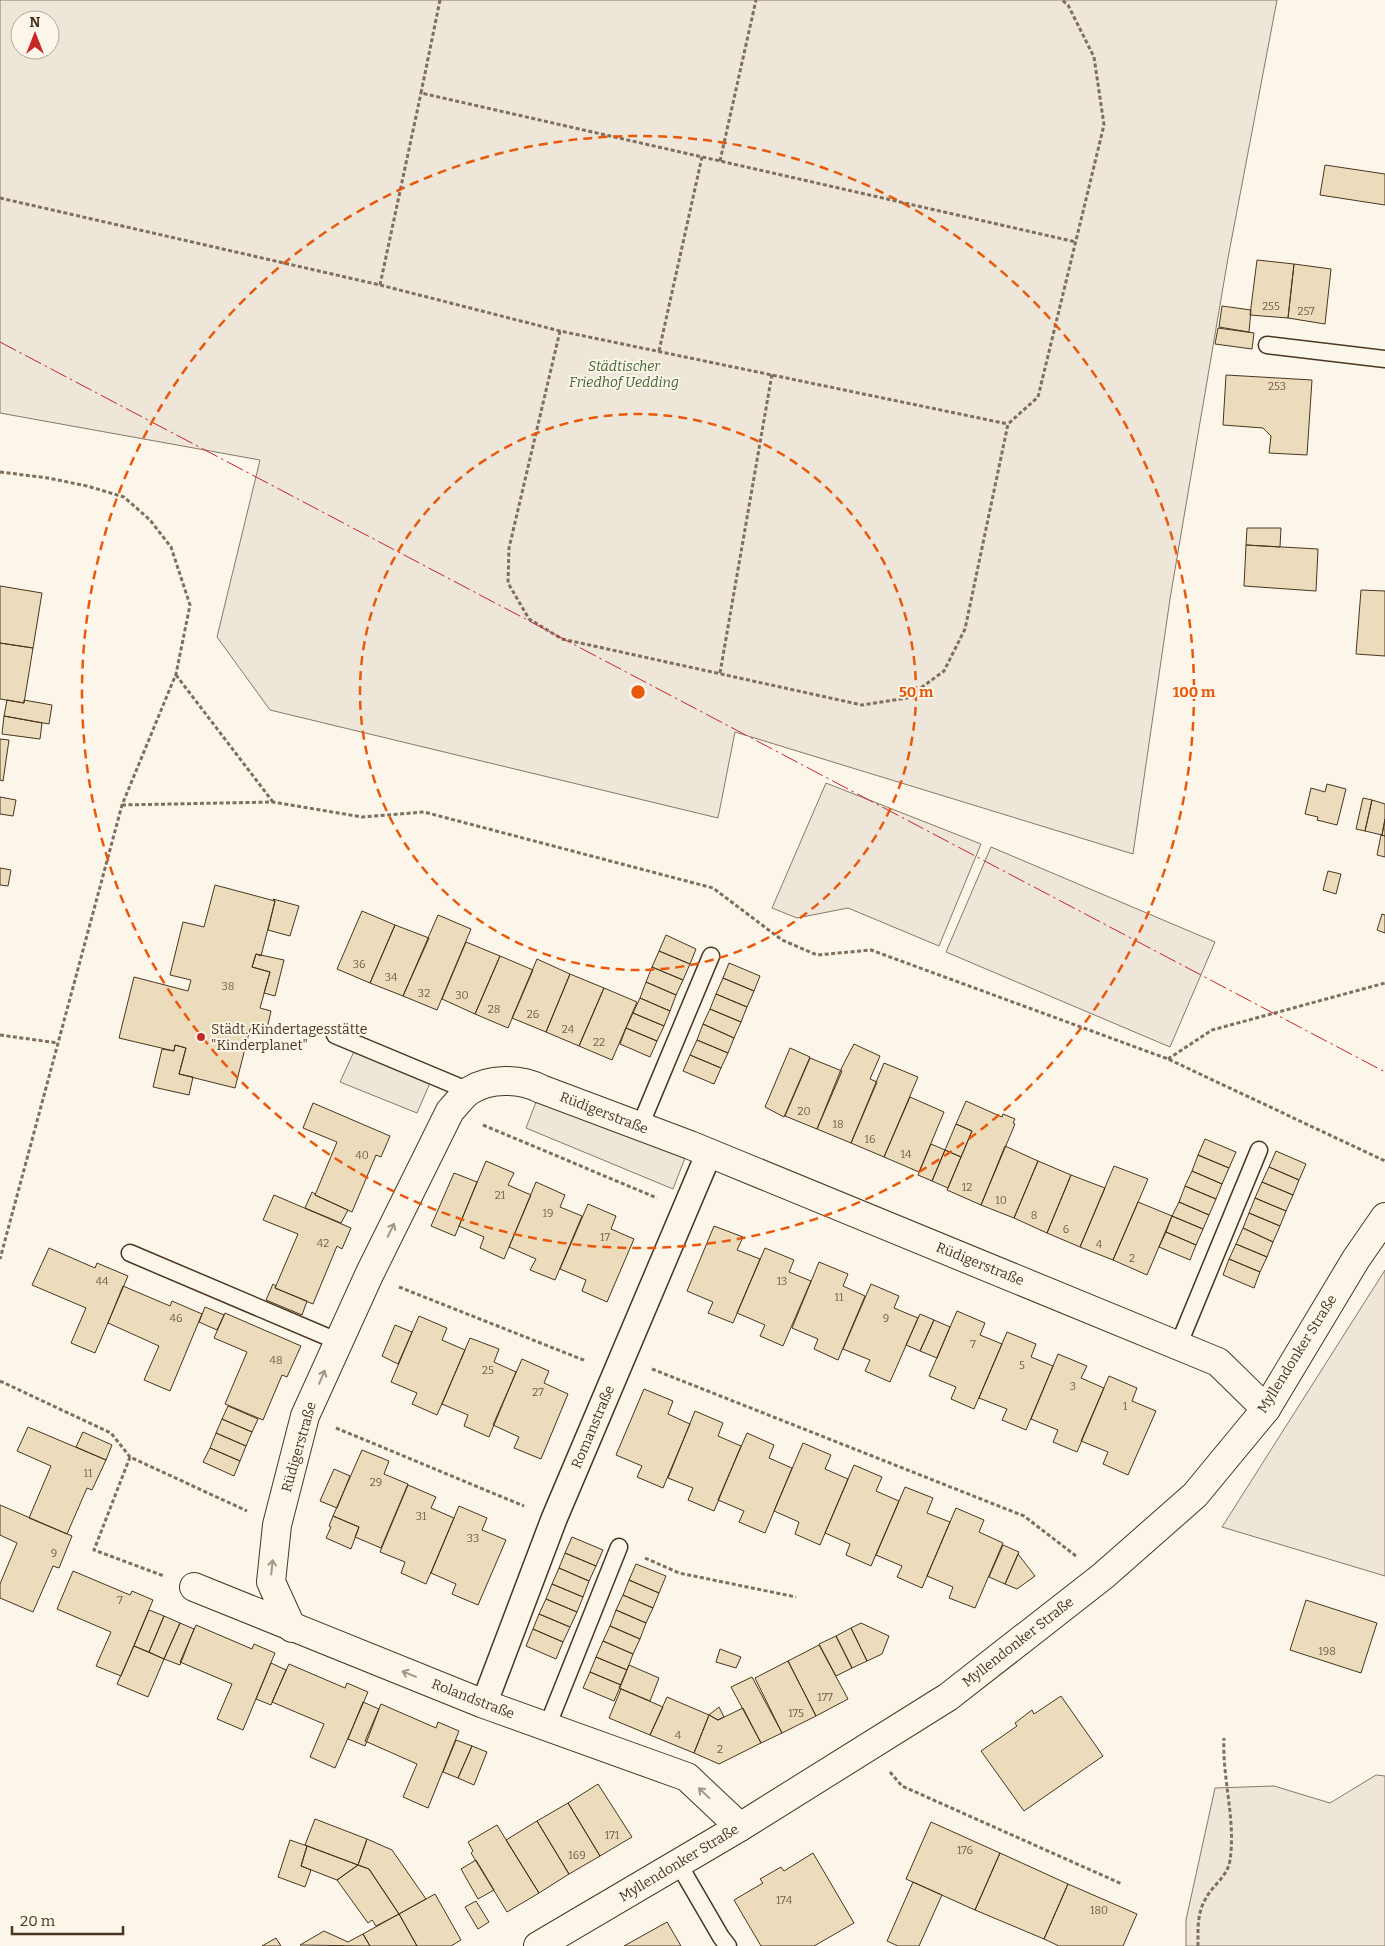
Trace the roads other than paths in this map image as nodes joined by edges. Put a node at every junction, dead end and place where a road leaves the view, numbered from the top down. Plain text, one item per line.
1 (1267, 345) dead end
2 (1385, 359) edge
3 (711, 956) dead end
4 (335, 1035) dead end
5 (469, 1091) junction
6 (640, 1126) junction
7 (1259, 1150) dead end
8 (710, 1153) junction
9 (1385, 1217) edge
10 (130, 1253) dead end
11 (338, 1341) junction
12 (1178, 1346) junction
13 (1266, 1409) junction
14 (619, 1547) dead end
15 (194, 1587) road end
16 (292, 1628) junction
17 (484, 1704) junction
18 (547, 1726) junction
19 (740, 1827) junction
20 (678, 1863) junction
21 (538, 1946) edge
22 (728, 1946) edge

1 - 2 lane
3 - 6 lane
4 - 5 lane
5 - 6 street, Rüdigerstraße
11 -> 5 street, Rüdigerstraße
6 - 8 street, Rüdigerstraße
7 - 12 lane
8 - 12 street, Rüdigerstraße
8 - 17 street, Romanstraße
9 - 13 street, Myllendonker Straße
10 - 11 lane
16 -> 11 street, Rüdigerstraße
12 - 13 street, Rüdigerstraße
13 - 19 street, Myllendonker Straße
14 - 18 lane
15 - 16 street, Rolandstraße
17 -> 16 street, Rolandstraße
17 - 18 street, Rolandstraße
19 -> 18 street, Rolandstraße
19 - 20 street, Myllendonker Straße
20 - 21 street, Myllendonker Straße
20 - 22 lane

